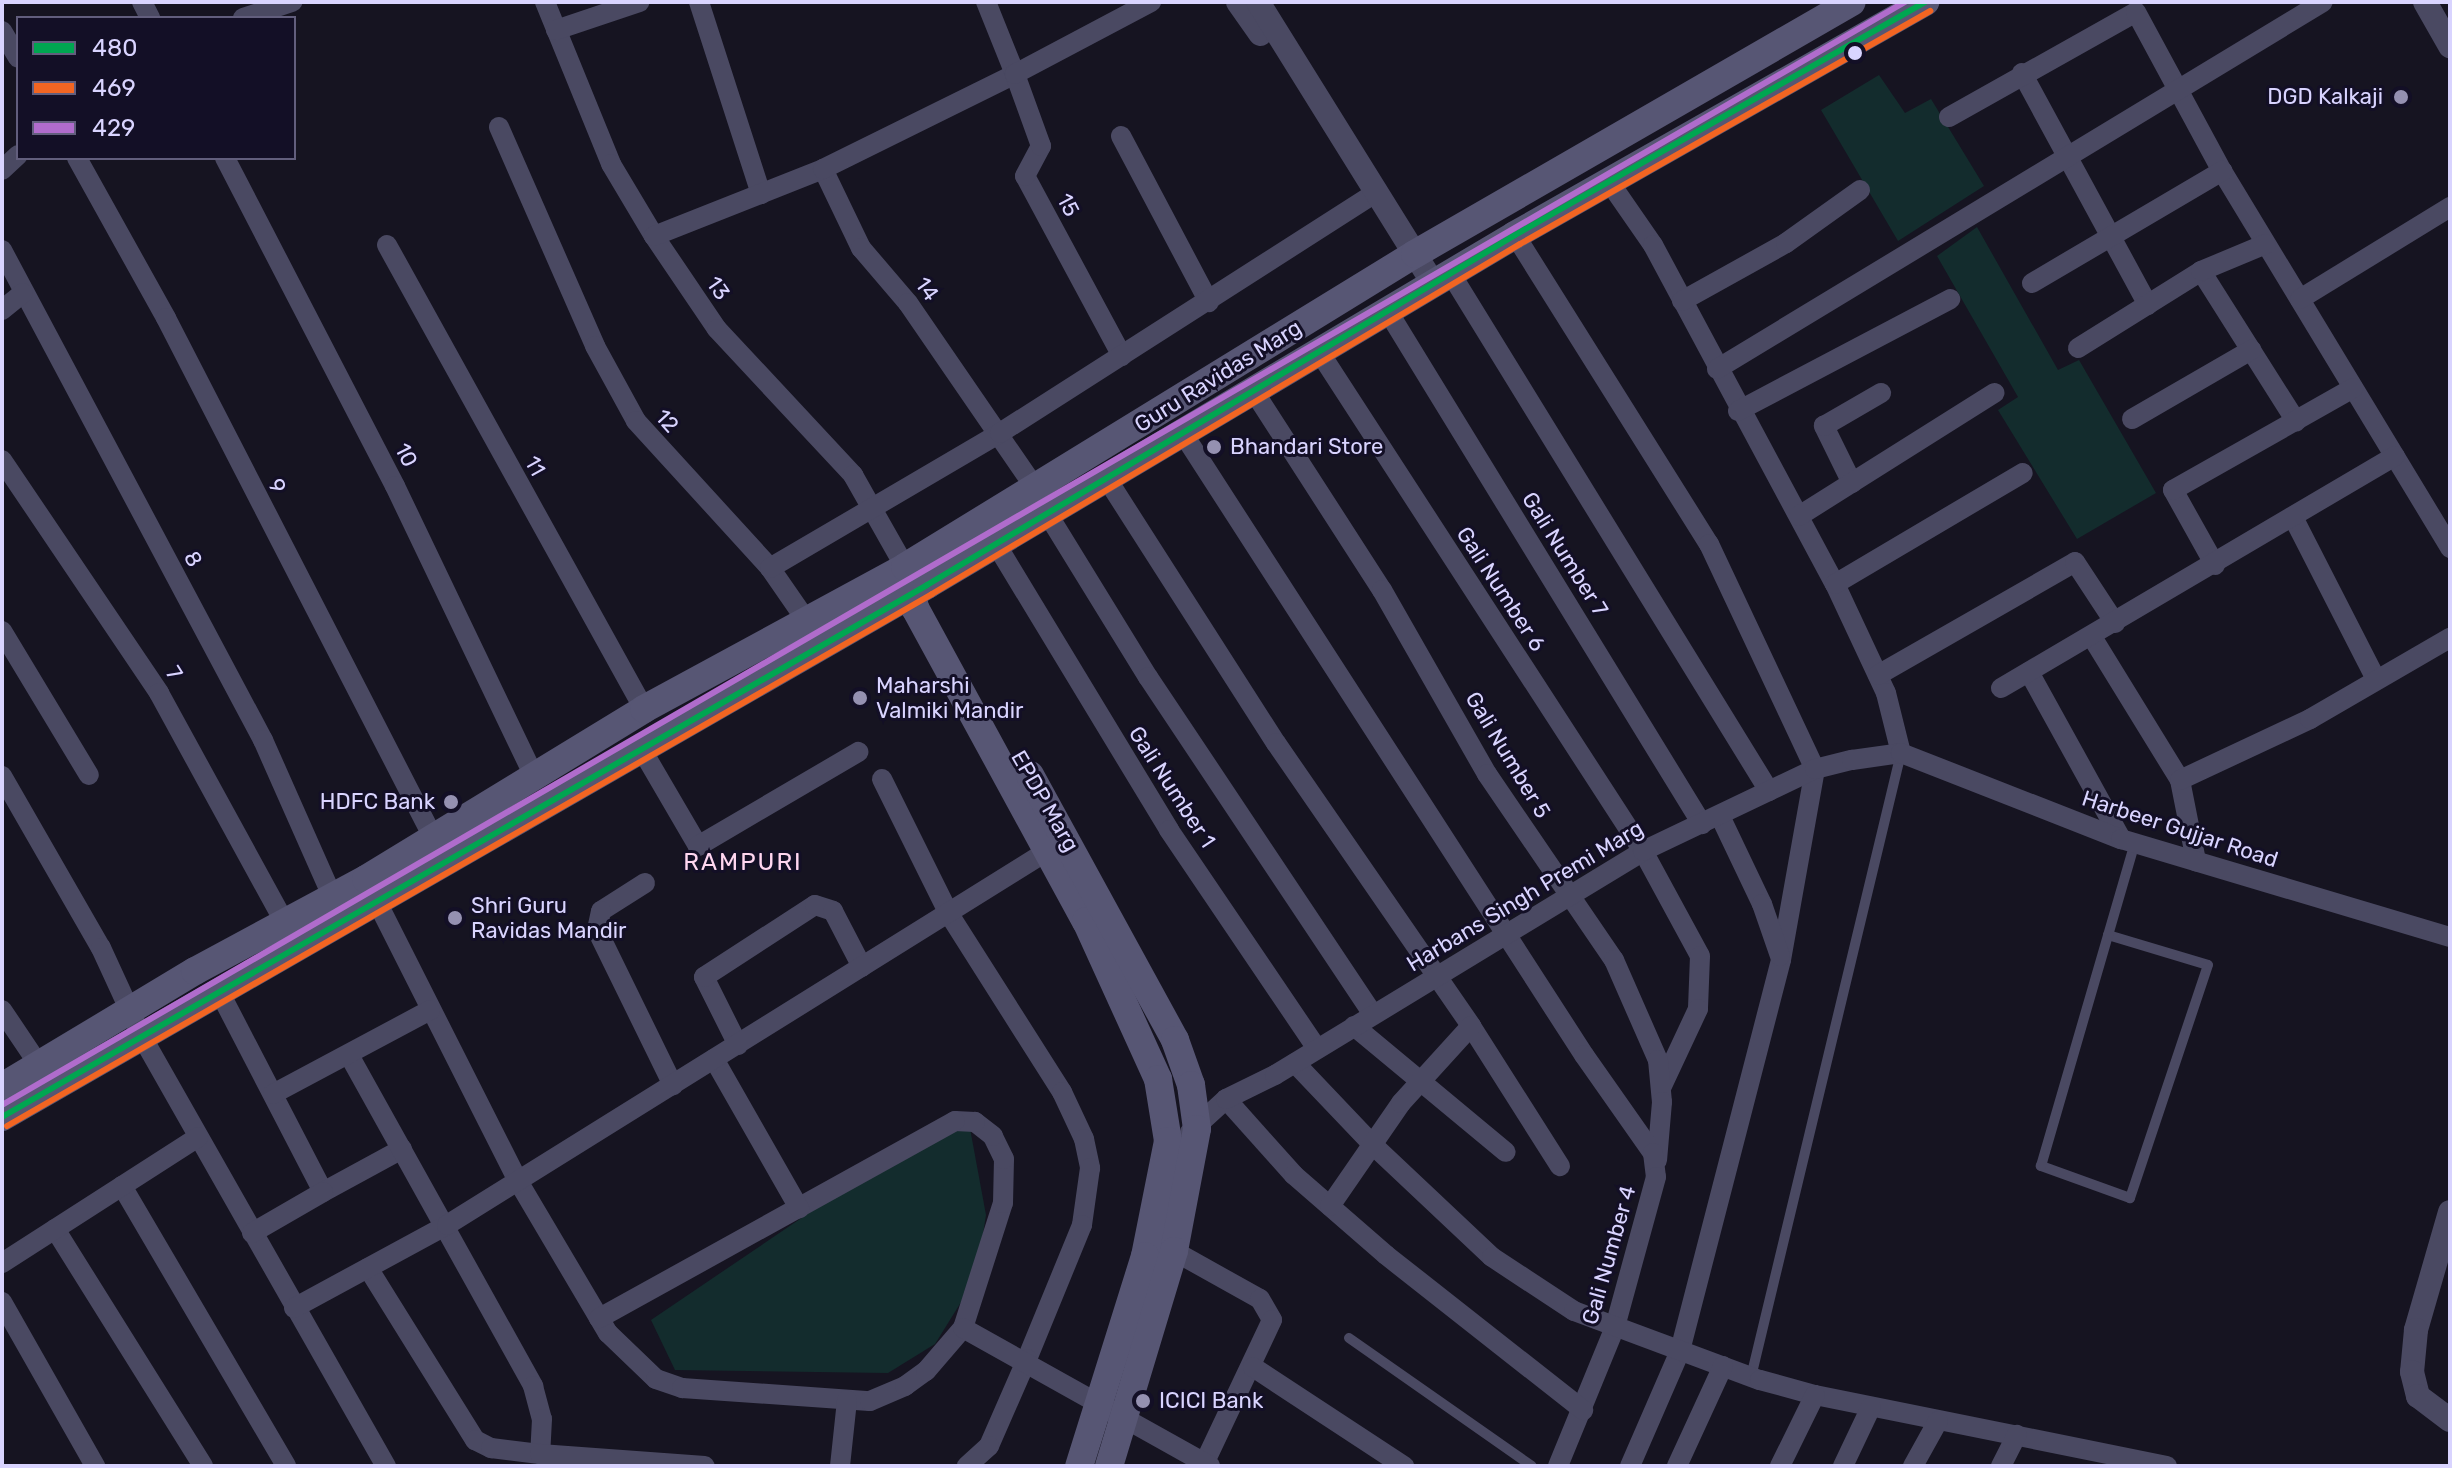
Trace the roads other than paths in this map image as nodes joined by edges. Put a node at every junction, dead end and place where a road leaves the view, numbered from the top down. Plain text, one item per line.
1 (292, 2) edge
2 (545, 2) edge
3 (639, 2) edge
4 (699, 2) edge
5 (986, 2) edge
6 (1151, 2) edge
7 (1238, 2) edge
8 (1258, 2) edge
9 (1852, 2) edge
10 (1925, 2) edge
11 (2323, 2) edge
12 (2425, 2) edge
13 (249, 16) edge
14 (556, 30) junction
15 (2, 31) edge
16 (2450, 46) edge
17 (16, 55) edge
18 (2022, 73) junction
19 (1015, 74) junction
20 (2180, 86) junction
21 (1949, 117) dead end
22 (499, 127) dead end
23 (1121, 136) dead end
24 (1340, 136) junction
25 (2064, 155) junction
26 (78, 160) edge
27 (226, 160) edge
28 (823, 169) junction
29 (2222, 171) junction
30 (1610, 183) junction
31 (1860, 190) dead end
32 (1377, 192) junction
33 (761, 194) junction
34 (2450, 207) edge
35 (1515, 235) junction
36 (2111, 235) junction
37 (654, 236) junction
38 (2266, 244) junction
39 (387, 245) dead end
40 (2, 250) edge
41 (1415, 254) junction
42 (2201, 271) junction
43 (1442, 278) junction
44 (2032, 283) dead end
45 (23, 293) junction
46 (1950, 299) dead end
47 (2300, 299) junction
48 (1682, 301) junction
49 (1209, 302) junction
50 (2148, 305) junction
51 (2, 310) edge
52 (1387, 310) junction
53 (2078, 348) dead end
54 (2251, 350) junction
55 (1320, 353) junction
56 (1122, 356) junction
57 (1717, 369) junction
58 (2353, 388) junction
59 (1253, 390) junction
60 (1881, 393) dead end
61 (1994, 393) dead end
62 (1738, 411) junction
63 (2132, 419) dead end
64 (2296, 421) junction
65 (1182, 432) junction
66 (1000, 433) junction
67 (2395, 456) junction
68 (2, 460) edge
69 (2023, 473) dead end
70 (1107, 479) junction
71 (1852, 483) junction
72 (1041, 501) junction
73 (872, 504) junction
74 (1799, 516) junction
75 (2294, 519) junction
76 (996, 544) junction
77 (2450, 548) edge
78 (2215, 565) junction
79 (770, 568) junction
80 (910, 579) junction
81 (1835, 584) junction
82 (806, 620) junction
83 (2115, 623) junction
84 (2, 631) edge
85 (2092, 637) junction
86 (2450, 638) edge
87 (2029, 672) junction
88 (1878, 675) junction
89 (2376, 679) junction
90 (2001, 688) dead end
91 (644, 709) junction
92 (642, 750) junction
93 (858, 752) dead end
94 (1901, 753) junction
95 (1815, 769) junction
96 (89, 775) dead end
97 (2, 776) edge
98 (535, 778) junction
99 (882, 779) dead end
100 (2180, 780) junction
101 (1769, 791) junction
102 (1711, 820) junction
103 (433, 837) junction
104 (2128, 841) junction
105 (1058, 844) junction
106 (1643, 851) junction
107 (2196, 861) junction
108 (645, 883) dead end
109 (371, 890) junction
110 (1568, 895) junction
111 (332, 896) junction
112 (949, 914) junction
113 (285, 923) junction
114 (2108, 935) junction
115 (2450, 937) edge
116 (1511, 940) junction
117 (1781, 960) junction
118 (862, 967) junction
119 (1438, 976) junction
120 (219, 991) junction
121 (130, 1009) junction
122 (2, 1010) edge
123 (430, 1010) junction
124 (1373, 1014) junction
125 (1354, 1026) junction
126 (1471, 1026) junction
127 (141, 1035) junction
128 (738, 1045) junction
129 (1317, 1049) junction
130 (349, 1055) junction
131 (714, 1059) junction
132 (1295, 1063) junction
133 (39, 1065) junction
134 (1419, 1082) junction
135 (673, 1085) junction
136 (1662, 1086) junction
137 (2, 1087) edge
138 (273, 1094) junction
139 (1226, 1099) junction
140 (2, 1117) edge
141 (1197, 1129) junction
142 (198, 1137) junction
143 (1168, 1141) junction
144 (1373, 1145) junction
145 (402, 1149) junction
146 (1506, 1152) dead end
147 (1657, 1164) junction
148 (1560, 1166) dead end
149 (518, 1181) junction
150 (122, 1186) junction
151 (323, 1192) junction
152 (1330, 1206) junction
153 (799, 1208) junction
154 (2450, 1212) edge
155 (447, 1225) junction
156 (55, 1229) junction
157 (252, 1233) junction
158 (1174, 1251) junction
159 (2, 1263) edge
160 (368, 1268) junction
161 (2, 1302) edge
162 (294, 1308) junction
163 (599, 1318) junction
164 (1615, 1327) junction
165 (963, 1328) junction
166 (1349, 1338) dead end
167 (1680, 1351) junction
168 (1027, 1359) junction
169 (1723, 1366) junction
170 (1253, 1367) junction
171 (1751, 1377) junction
172 (1815, 1395) junction
173 (847, 1400) junction
174 (1871, 1407) junction
175 (1110, 1410) junction
176 (1583, 1410) junction
177 (2450, 1420) edge
178 (1938, 1421) junction
179 (2017, 1435) junction
180 (540, 1454) junction
181 (2074, 1457) edge
182 (2123, 1461) edge
183 (1206, 1465) edge
184 (95, 1466) edge
185 (203, 1466) edge
186 (286, 1466) edge
187 (386, 1466) edge
188 (705, 1466) edge
189 (840, 1466) edge
190 (967, 1466) edge
191 (1079, 1466) edge
192 (1109, 1466) edge
193 (1404, 1466) edge
194 (1532, 1466) edge
195 (1558, 1466) edge
196 (1630, 1466) edge
197 (1677, 1466) edge
198 (1780, 1466) edge
199 (1843, 1466) edge
200 (1913, 1466) edge
201 (2001, 1466) edge
202 (2167, 1466) edge

1 - 13 street
2 - 14 street, 13
3 - 14 street
4 - 33 street
5 - 19 street
6 - 19 street
7 - 24 street
8 - 24 street
9 - 41 main road, Guru Ravidas Marg
10 - 30 main road, Guru Ravidas Marg
11 - 20 street
12 - 16 street
14 - 37 street, 13
15 - 17 street
18 - 20 street
18 - 21 street
18 - 25 street
19 - 28 street
19 - 56 street, 15
20 - 25 street
20 - 29 street
22 - 79 street, 12
23 - 49 street
24 - 32 street
25 - 36 street
25 - 57 street
26 - 103 street, 9
27 - 98 street, 10
28 - 33 street
28 - 66 street, 14
29 - 36 street
29 - 38 street
30 - 35 main road, Guru Ravidas Marg
30 - 48 street
31 - 48 street
32 - 41 street
32 - 49 street
33 - 37 street
34 - 47 street
35 - 43 main road, Guru Ravidas Marg
35 - 95 street
36 - 44 street
36 - 50 street
37 - 73 street, 13
38 - 42 street
38 - 47 street
39 - 91 street, 11
40 - 45 street, 8
41 - 43 street
41 - 72 main road, Guru Ravidas Marg
42 - 50 street
42 - 54 street
43 - 52 main road, Guru Ravidas Marg
43 - 101 street
45 - 51 street
45 - 111 street, 8
46 - 62 street
47 - 58 street
48 - 57 street
49 - 56 street
50 - 53 street
52 - 55 main road, Guru Ravidas Marg
52 - 102 street, Gali Number 7
54 - 63 street
54 - 64 street
55 - 59 main road, Guru Ravidas Marg
55 - 106 street, Gali Number 6
56 - 66 street
57 - 62 street
58 - 64 street
58 - 67 street
59 - 65 main road, Guru Ravidas Marg
59 - 110 street, Gali Number 5
60 - 71 street
61 - 71 street
62 - 74 street
64 - 78 street
65 - 70 main road, Guru Ravidas Marg
65 - 116 street, Gali Number 4
66 - 72 street, 14
66 - 73 street
67 - 75 street
67 - 77 street
68 - 113 street, 7
69 - 81 street
70 - 72 main road, Guru Ravidas Marg
70 - 119 street
71 - 74 street
72 - 76 main road, Guru Ravidas Marg
72 - 80 main road, Guru Ravidas Marg
72 - 124 street, 14
73 - 79 street
73 - 80 street, 13
74 - 81 street
75 - 78 street
75 - 89 street
76 - 80 main road, Guru Ravidas Marg
76 - 129 street, Gali Number 1
78 - 83 street
79 - 82 street, 12
80 - 82 main road, Guru Ravidas Marg
80 - 92 main road, Guru Ravidas Marg
80 - 105 main road, EPDP Marg
81 - 88 street
82 - 91 main road, Guru Ravidas Marg
83 - 85 street
83 - 88 street
84 - 96 street
85 - 87 street
85 - 100 street
86 - 89 street
87 - 90 street
87 - 104 street
88 - 94 street
89 - 100 street
91 - 98 main road, Guru Ravidas Marg
92 - 93 street
92 - 109 main road, Guru Ravidas Marg
94 - 95 street, Harbans Singh Premi Marg
94 - 104 street, Harbeer Gujjar Road
94 - 171 lane
95 - 101 street, Harbans Singh Premi Marg
95 - 117 street
97 - 121 street
98 - 103 main road, Guru Ravidas Marg
99 - 112 street
100 - 107 street
101 - 102 street, Harbans Singh Premi Marg
102 - 106 street, Harbans Singh Premi Marg
102 - 117 street, Gali Number 7
103 - 109 main road, Guru Ravidas Marg
104 - 107 street, Harbeer Gujjar Road
104 - 114 lane
105 - 112 street
105 - 141 main road, EPDP Marg
105 - 143 main road, EPDP Marg
106 - 110 street, Harbans Singh Premi Marg
106 - 136 street, Gali Number 6
107 - 115 street, Harbeer Gujjar Road
108 - 135 street
109 - 111 main road, Guru Ravidas Marg
109 - 120 main road, Guru Ravidas Marg
109 - 123 street
110 - 116 street, Harbans Singh Premi Marg
110 - 136 street, Gali Number 5
111 - 113 main road, Guru Ravidas Marg
112 - 118 street
112 - 168 street
113 - 121 main road, Guru Ravidas Marg
114 - 114 lane
116 - 119 street, Harbans Singh Premi Marg
116 - 147 street, Gali Number 4
117 - 167 street
118 - 128 street
118 - 128 street
119 - 124 street, Harbans Singh Premi Marg
119 - 126 street
120 - 127 main road, Guru Ravidas Marg
120 - 138 street
121 - 127 street
121 - 133 main road, Guru Ravidas Marg
122 - 133 street
123 - 130 street
123 - 149 street
124 - 125 street, Harbans Singh Premi Marg
125 - 129 street, Harbans Singh Premi Marg
125 - 134 street
126 - 134 street
126 - 148 street
127 - 140 main road, Guru Ravidas Marg
127 - 142 street
128 - 131 street
129 - 132 street, Harbans Singh Premi Marg
130 - 138 street
130 - 145 street
131 - 135 street
131 - 153 street
132 - 139 street, Harbans Singh Premi Marg
132 - 144 street
133 - 137 main road, Guru Ravidas Marg
134 - 144 street
134 - 146 street
135 - 149 street
136 - 147 street, Gali Number 5
138 - 151 street
139 - 141 street, Harbans Singh Premi Marg
139 - 152 street
141 - 143 street
141 - 158 main road, EPDP Marg
142 - 150 street
142 - 157 street
143 - 175 main road, EPDP Marg
144 - 152 street
144 - 164 street
145 - 151 street
145 - 155 street
147 - 164 street, Gali Number 4
149 - 155 street
149 - 163 street
150 - 156 street
150 - 186 street
151 - 157 street
152 - 176 street
153 - 163 street
153 - 165 street
154 - 177 street
155 - 160 street
155 - 180 street
156 - 159 street
156 - 185 street
157 - 162 street
158 - 170 street
158 - 175 main road, EPDP Marg
160 - 162 street
160 - 180 street
161 - 184 street
162 - 187 street
163 - 173 street
164 - 167 street
164 - 176 street, Gali Number 4
165 - 168 street
165 - 173 street
166 - 194 lane
167 - 169 street
167 - 196 street
168 - 175 street
168 - 190 street
169 - 171 street
169 - 197 street
170 - 183 street
170 - 193 street
171 - 172 street
172 - 174 street
172 - 198 street
173 - 189 street
174 - 178 street
174 - 199 street
175 - 183 street
175 - 191 main road, EPDP Marg
175 - 192 main road, EPDP Marg
176 - 195 street, Gali Number 4
178 - 179 street
178 - 200 street
179 - 181 street
179 - 201 street
180 - 188 street
181 - 182 street
182 - 202 street

